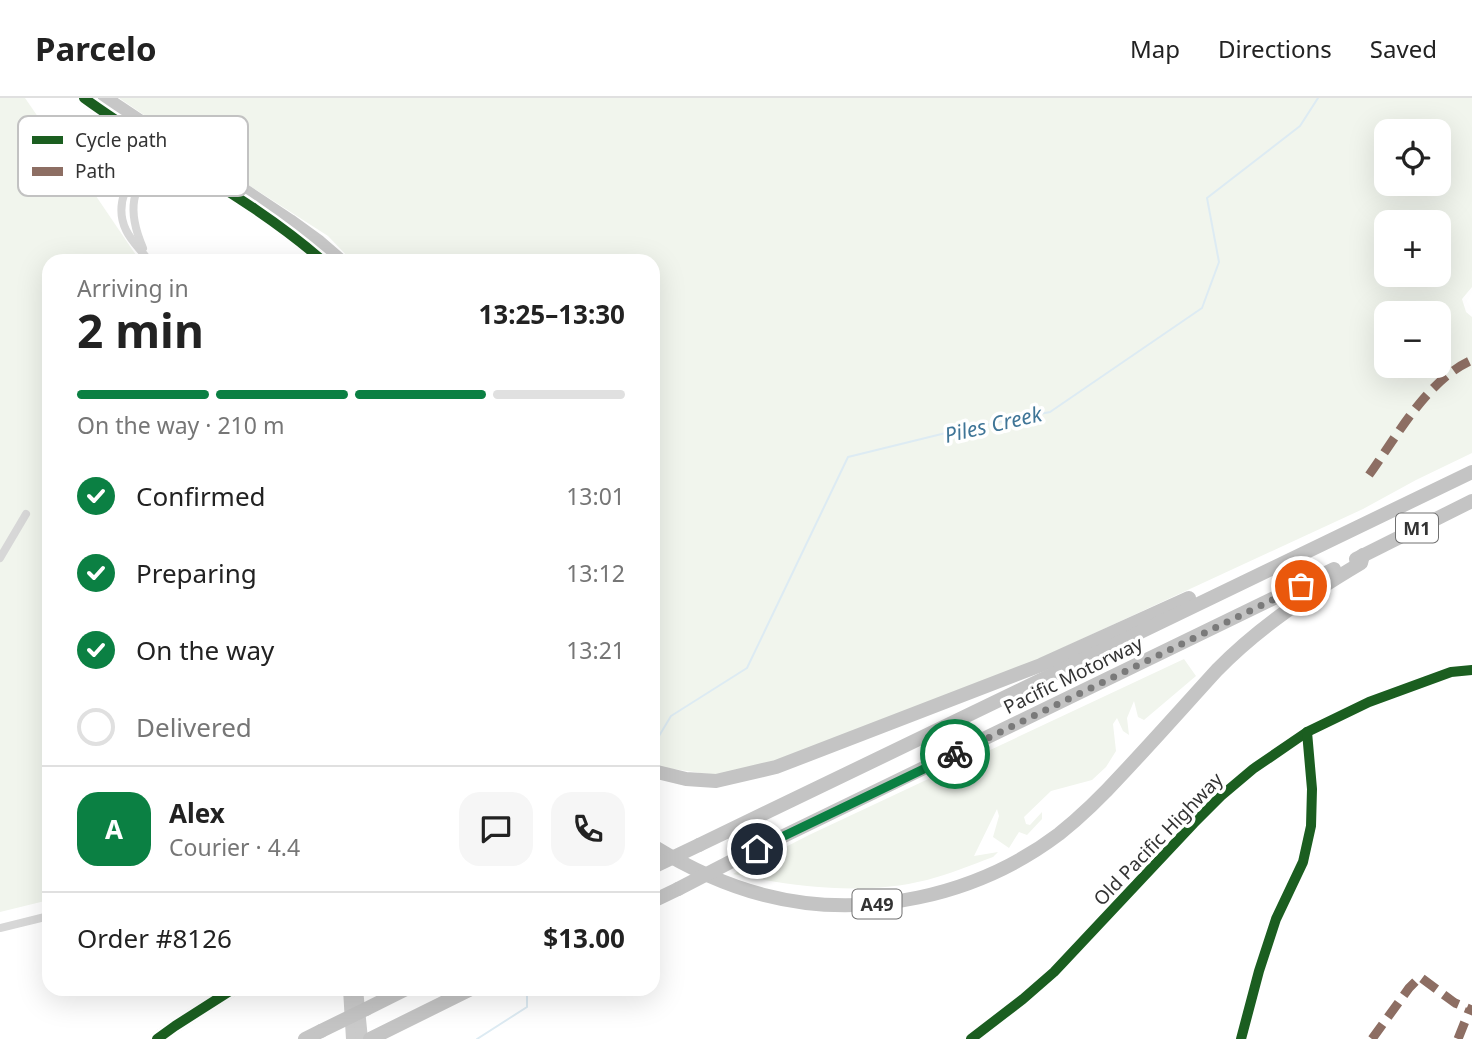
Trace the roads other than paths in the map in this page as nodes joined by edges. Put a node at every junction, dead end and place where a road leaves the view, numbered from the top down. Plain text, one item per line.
1 (83, 98) edge
2 (106, 98) edge
3 (99, 116) edge
4 (115, 116) edge
5 (128, 116) edge
6 (248, 195) edge
7 (123, 196) edge
8 (133, 196) edge
9 (226, 196) edge
10 (236, 196) edge
11 (243, 201) junction
12 (122, 206) junction
13 (133, 214) junction
14 (144, 254) edge
15 (146, 254) edge
16 (315, 254) edge
17 (333, 254) edge
18 (1472, 472) edge
19 (1472, 501) edge
20 (26, 514) dead end
21 (1367, 522) junction
22 (1363, 555) junction
23 (0, 558) edge
24 (1472, 670) edge
25 (1307, 732) junction
26 (660, 773) edge
27 (660, 850) edge
28 (660, 864) edge
29 (660, 898) edge
30 (42, 918) edge
31 (0, 928) edge
32 (222, 996) edge
33 (349, 996) edge
34 (358, 996) edge
35 (393, 996) edge
36 (457, 996) edge
37 (375, 1036) edge
38 (158, 1039) edge
39 (305, 1039) edge
40 (352, 1039) edge
41 (362, 1039) edge
42 (971, 1039) edge
43 (1241, 1039) edge

1 - 3 highway
1 - 4 highway
2 - 5 highway
6 - 17 highway
7 - 12 street
8 - 13 street
9 - 11 highway
10 - 11 highway
11 - 16 highway
12 - 13 street
12 - 14 street
13 - 15 street
18 - 21 highway, Pacific Motorway / M1
19 - 22 highway, Pacific Motorway / M1
20 - 23 street
21 - 26 highway
21 - 28 highway, Pacific Motorway / M1, bridge
22 - 27 highway, A49
22 - 29 highway, Pacific Motorway / M1, bridge
24 - 25 main road, Old Pacific Highway
25 - 42 main road, Old Pacific Highway
25 - 43 street
30 - 31 street
32 - 38 highway
33 - 40 main road
34 - 41 main road
35 - 39 highway, bridge
36 - 37 highway

